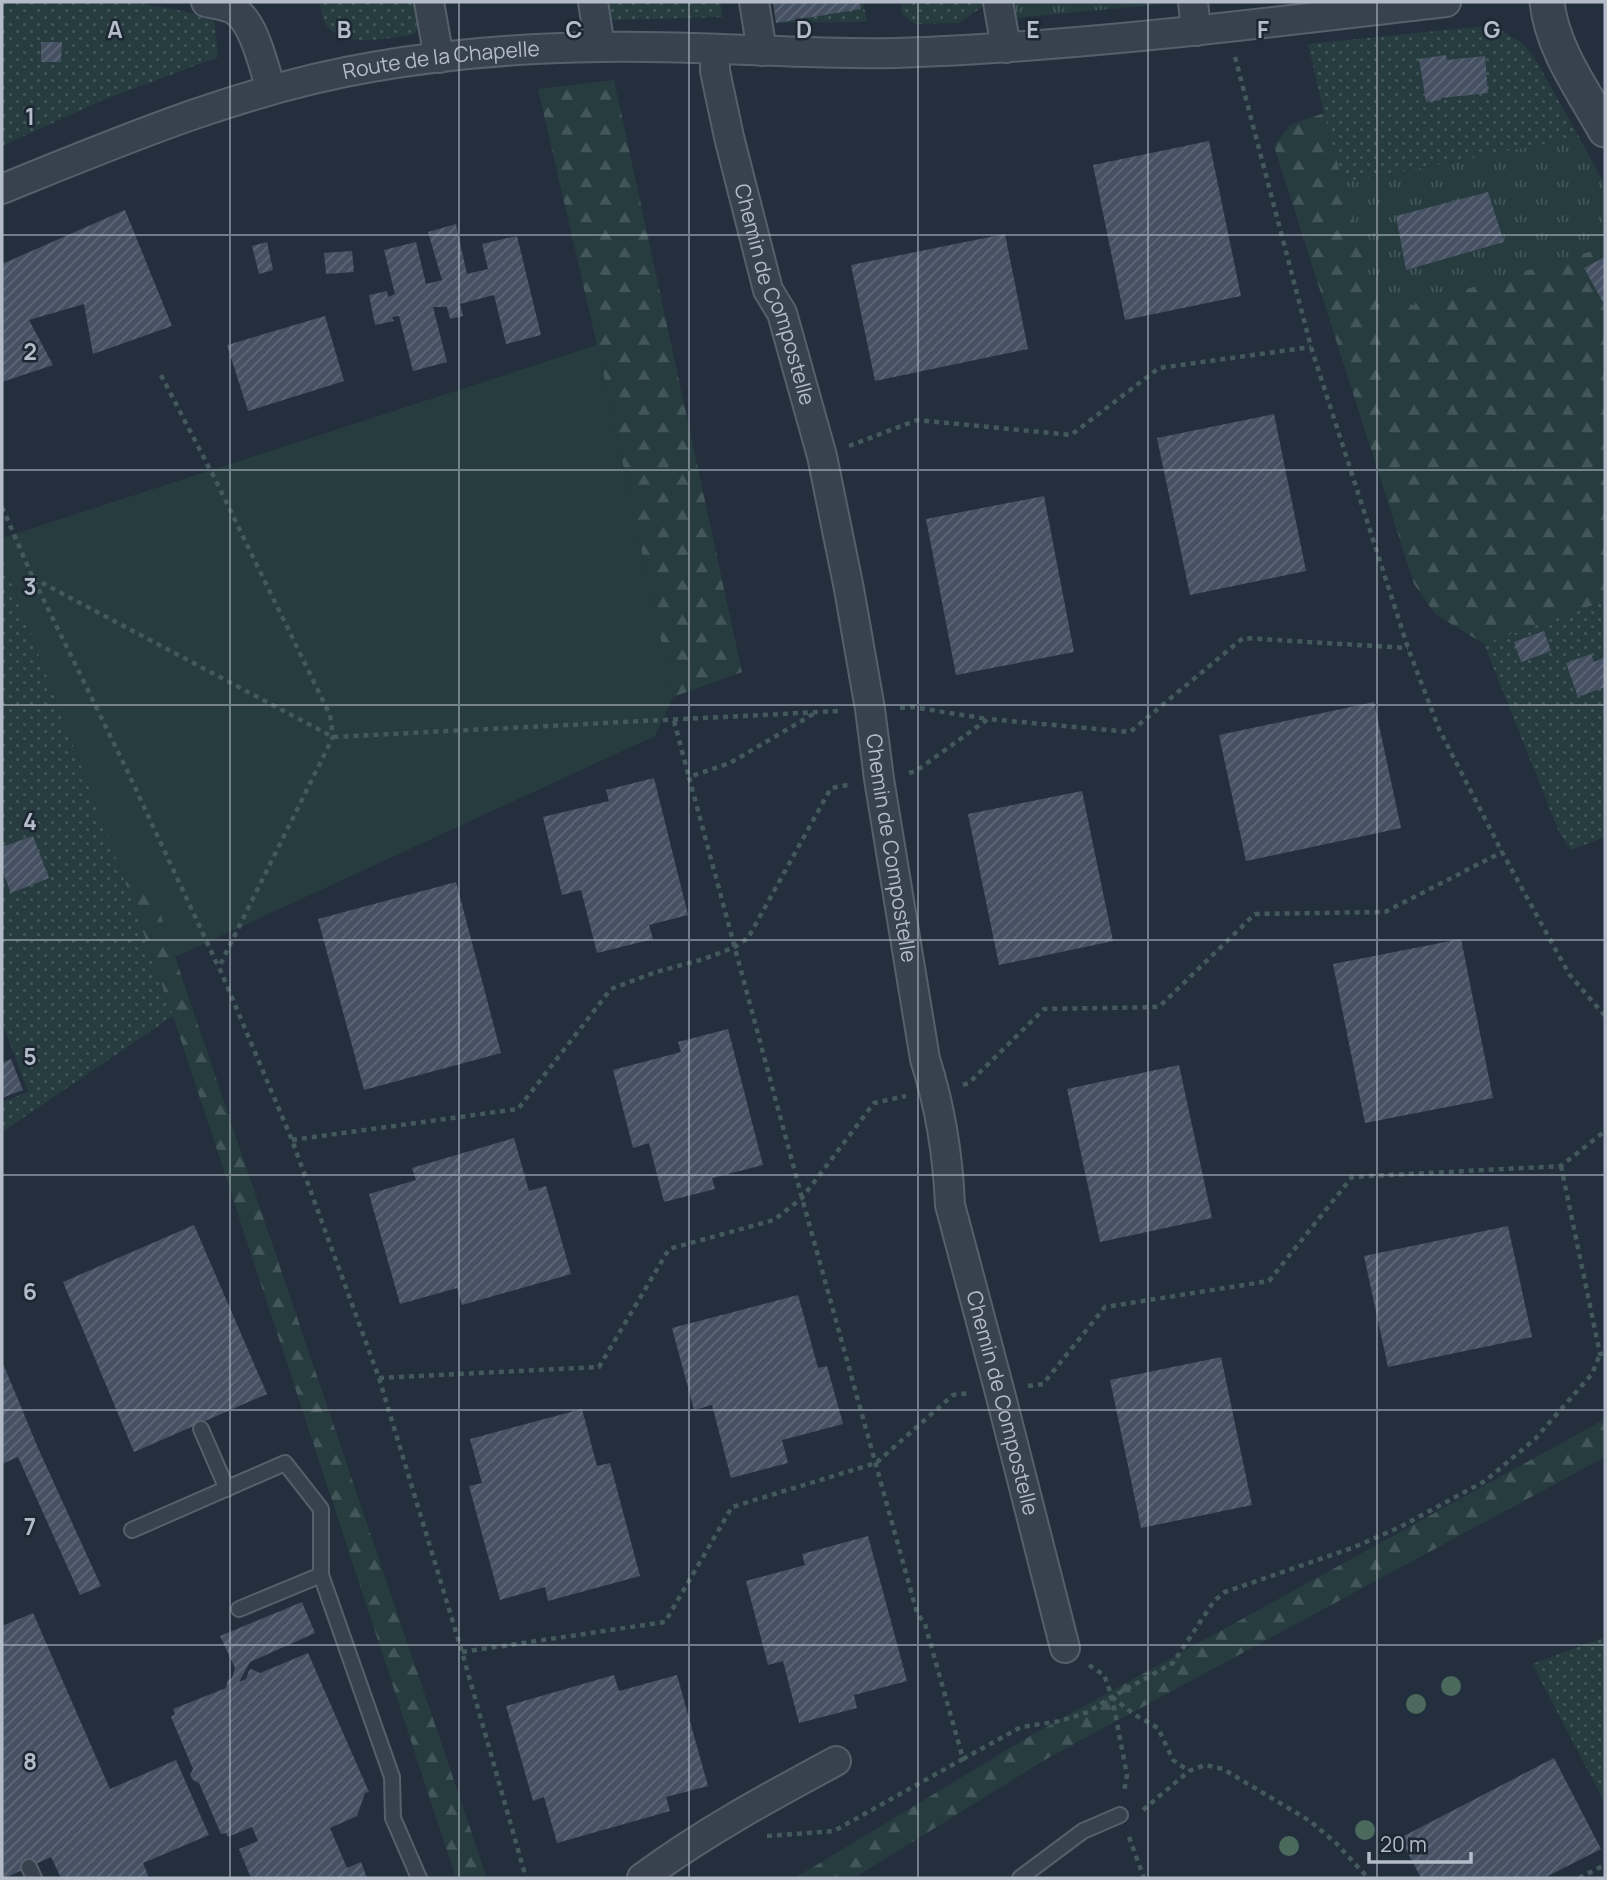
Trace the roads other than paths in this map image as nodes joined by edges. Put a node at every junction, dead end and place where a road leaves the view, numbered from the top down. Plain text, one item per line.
1 (429, 2) edge
2 (593, 2) edge
3 (754, 2) edge
4 (998, 2) edge
5 (1194, 2) edge
6 (1446, 2) edge
7 (1547, 2) edge
8 (216, 4) edge
9 (1196, 31) junction
10 (600, 47) junction
11 (1006, 48) junction
12 (715, 49) junction
13 (762, 51) junction
14 (439, 58) junction
15 (271, 89) junction
16 (1605, 130) edge
17 (2, 189) edge
18 (201, 1429) dead end
19 (227, 1489) junction
20 (132, 1530) dead end
21 (321, 1575) junction
22 (239, 1609) dead end
23 (1065, 1648) road end
24 (836, 1761) dead end
25 (1121, 1815) road end
26 (419, 1878) edge
27 (642, 1878) edge
28 (1020, 1878) edge

1 - 14 street
2 - 10 street
3 - 13 street
4 - 11 street
5 - 9 street
6 - 9 street, Route de la Chapelle
7 - 16 street
8 - 15 street
9 - 11 street, Route de la Chapelle
10 - 12 street, Route de la Chapelle
10 - 14 street, Route de la Chapelle
11 - 13 street, Route de la Chapelle
12 - 13 street, Route de la Chapelle
12 - 23 street, Chemin de Compostelle
14 - 15 street, Route de la Chapelle
15 - 17 street, Route de la Chapelle
18 - 19 lane
19 - 20 lane
19 - 21 lane
21 - 22 lane
21 - 26 lane
24 - 27 street
25 - 28 lane

